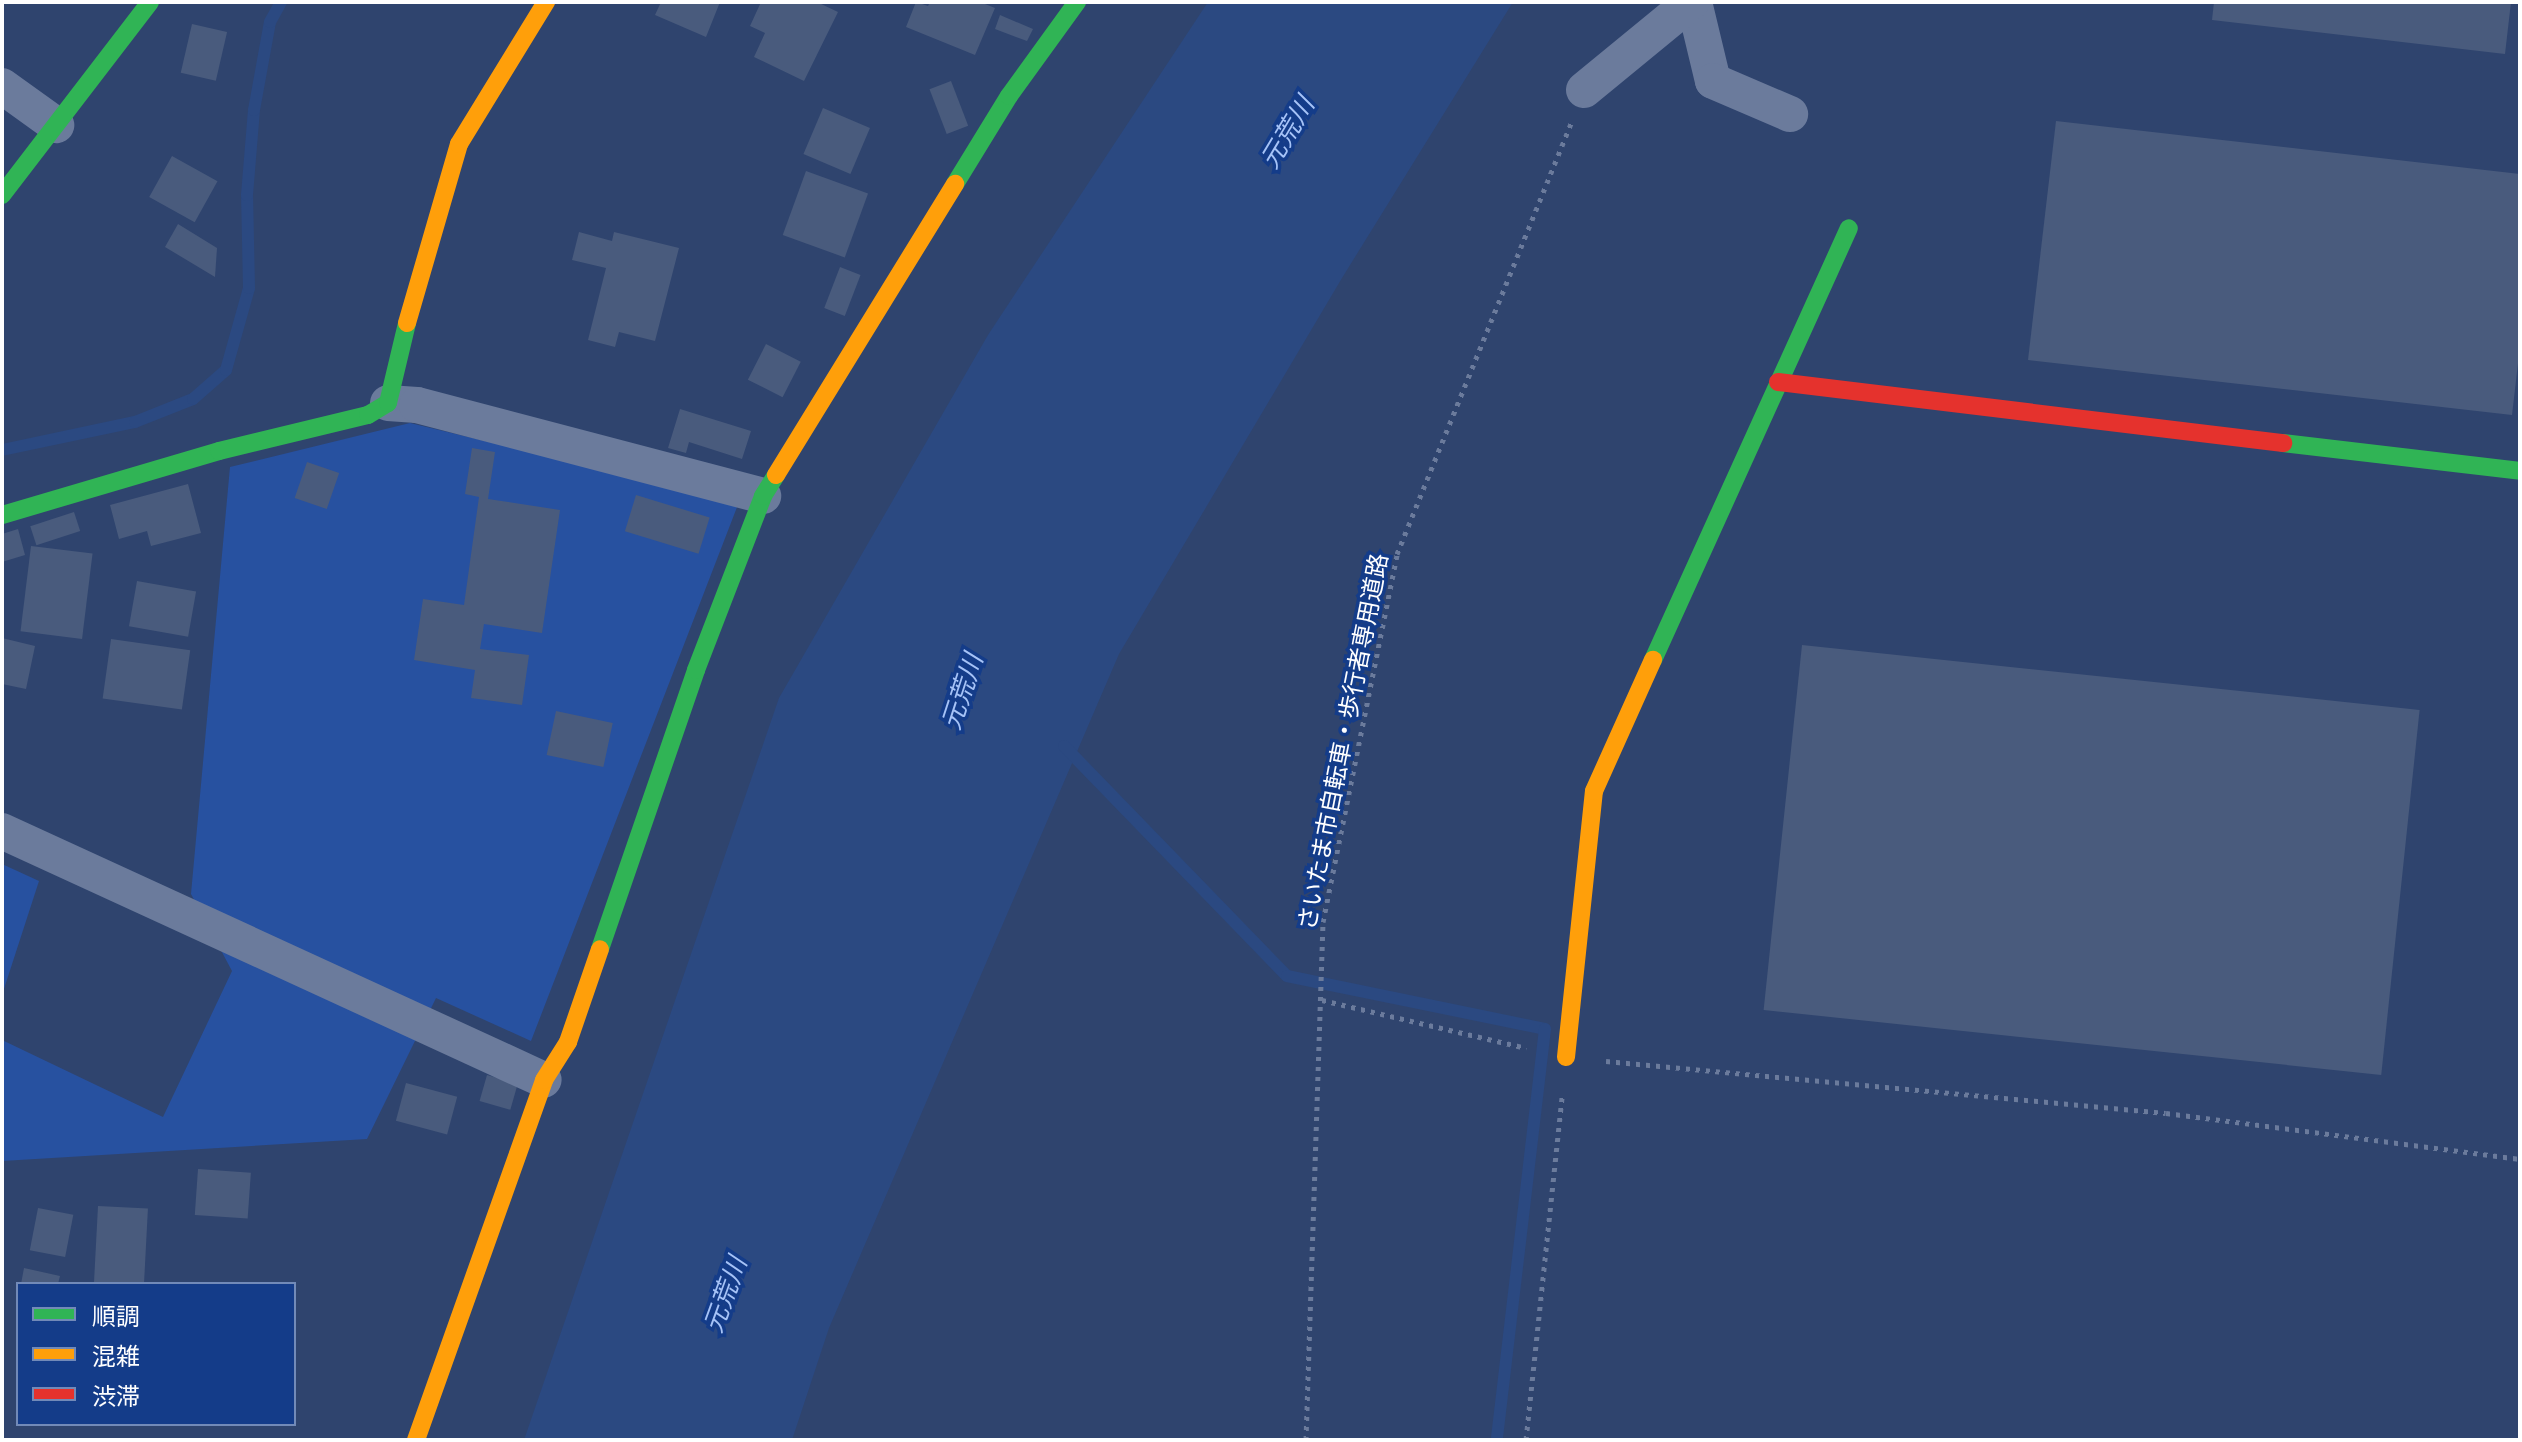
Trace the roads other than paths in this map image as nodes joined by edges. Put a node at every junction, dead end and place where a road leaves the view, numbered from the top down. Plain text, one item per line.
1 (150, 2) edge
2 (546, 2) edge
3 (1077, 2) edge
4 (1693, 2) edge
5 (2, 86) edge
6 (1584, 90) road end
7 (1790, 114) dead end
8 (56, 125) junction
9 (2, 195) edge
10 (1849, 228) dead end
11 (1778, 382) junction
12 (388, 403) junction
13 (2520, 471) edge
14 (763, 496) junction
15 (2, 515) edge
16 (2, 831) edge
17 (1566, 1057) road end
18 (544, 1080) junction
19 (416, 1440) edge

1 - 8 street
2 - 12 street
3 - 14 street
4 - 6 street
4 - 7 street
5 - 8 street
8 - 9 street
10 - 11 street
11 - 13 street
11 - 17 street
12 - 14 street
12 - 15 street
14 - 18 street
16 - 18 street
18 - 19 street

